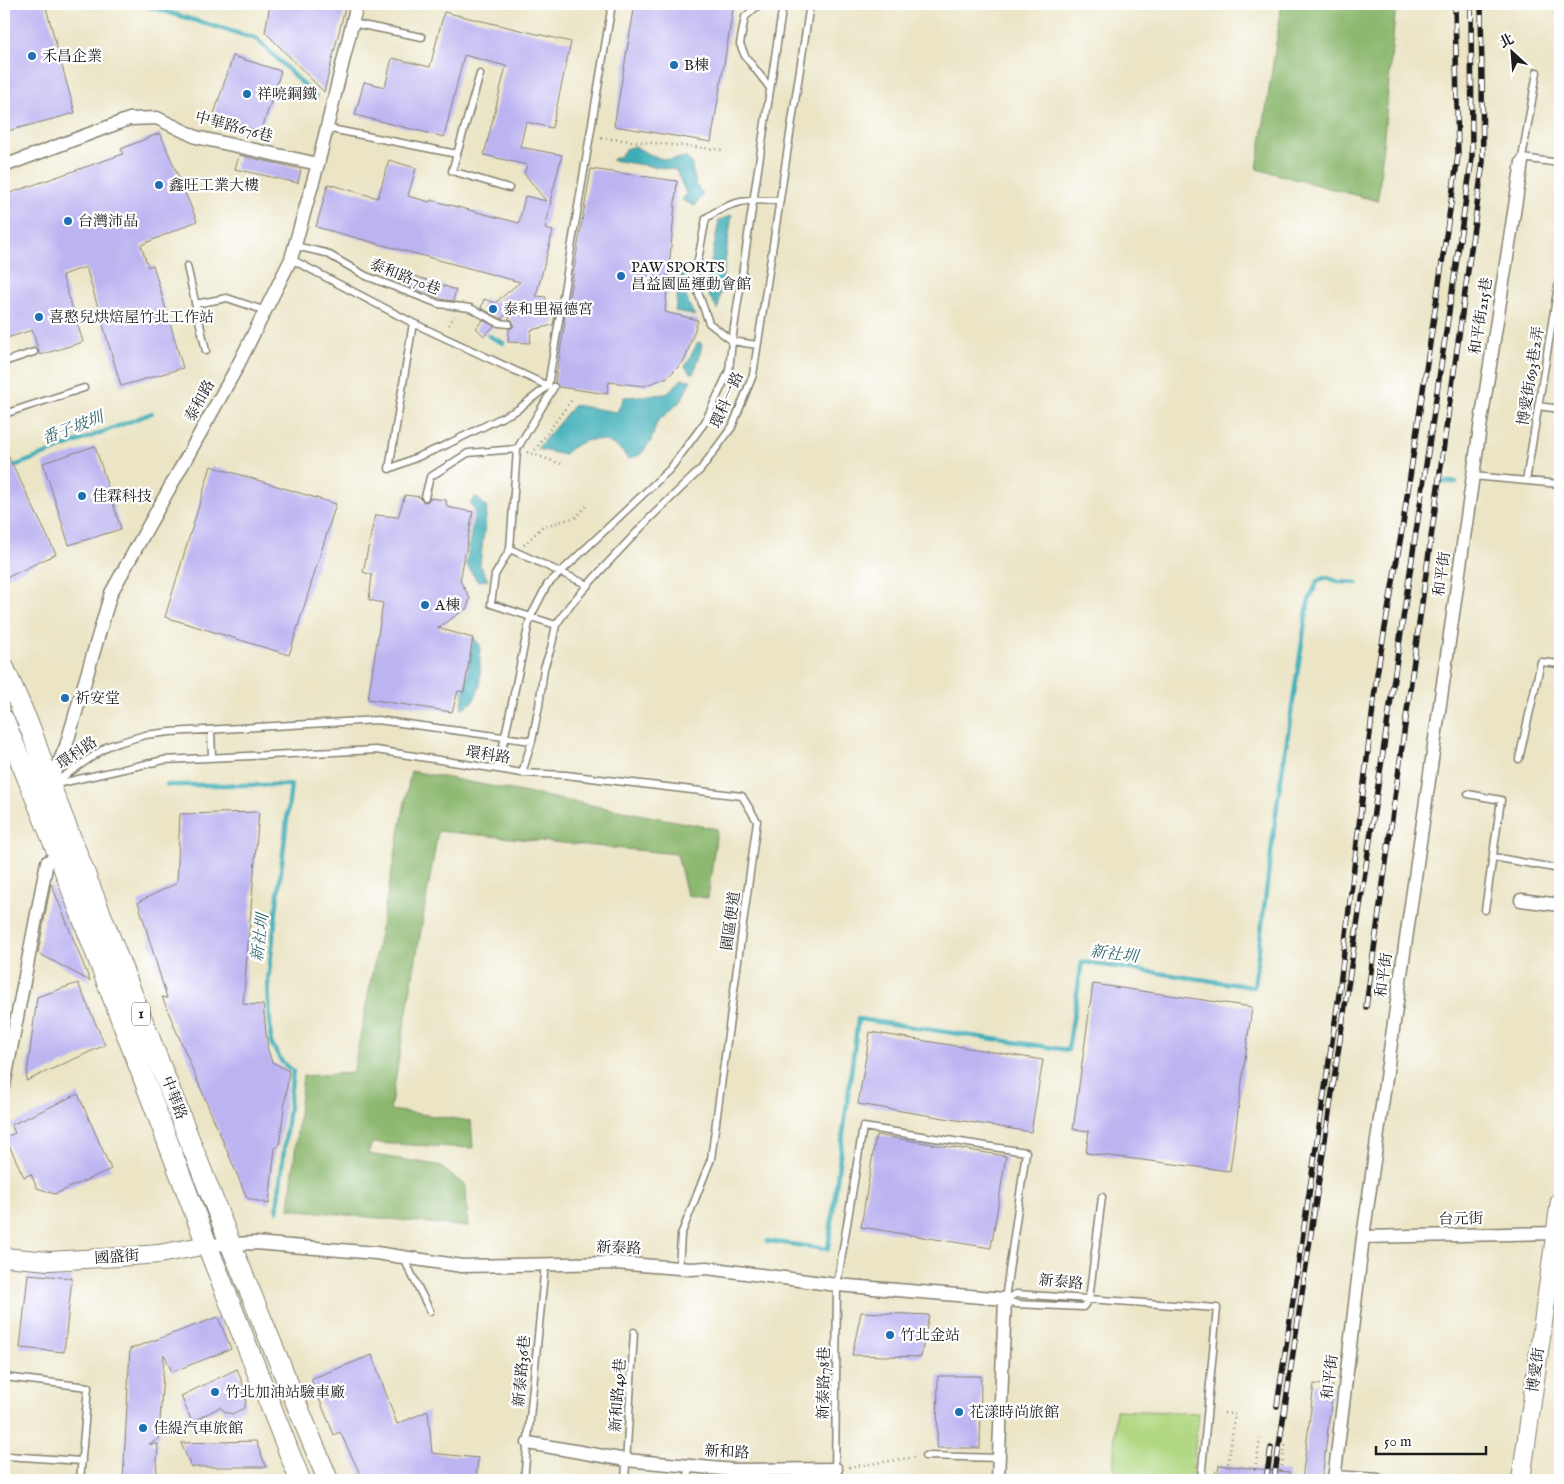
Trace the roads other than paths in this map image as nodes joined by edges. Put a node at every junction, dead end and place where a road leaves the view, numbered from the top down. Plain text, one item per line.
1 (357, 4) edge
2 (612, 4) edge
3 (763, 4) edge
4 (782, 4) edge
5 (810, 4) edge
6 (352, 23) junction
7 (422, 37) dead end
8 (1537, 72) dead end
9 (480, 74) dead end
10 (770, 88) junction
11 (326, 128) junction
12 (457, 154) junction
13 (1522, 160) junction
14 (1560, 163) edge
15 (318, 164) junction
16 (4, 166) edge
17 (509, 188) dead end
18 (752, 199) junction
19 (779, 201) junction
20 (295, 246) junction
21 (291, 260) junction
22 (187, 266) dead end
23 (1560, 274) edge
24 (194, 304) junction
25 (266, 311) junction
26 (413, 323) junction
27 (509, 324) dead end
28 (732, 341) junction
29 (757, 345) junction
30 (206, 351) dead end
31 (34, 352) dead end
32 (4, 362) edge
33 (551, 386) junction
34 (84, 388) dead end
35 (1538, 406) junction
36 (1560, 409) edge
37 (4, 414) edge
38 (517, 448) junction
39 (1473, 476) junction
40 (1526, 481) junction
41 (1560, 484) edge
42 (424, 497) dead end
43 (510, 549) junction
44 (560, 572) junction
45 (588, 585) junction
46 (530, 618) junction
47 (556, 625) junction
48 (1560, 664) edge
49 (5, 674) edge
50 (11, 718) edge
51 (210, 730) junction
52 (506, 737) junction
53 (532, 741) junction
54 (212, 757) junction
55 (1519, 759) dead end
56 (498, 769) junction
57 (522, 773) junction
58 (42, 789) junction
59 (1468, 794) dead end
60 (59, 856) junction
61 (1493, 857) junction
62 (1560, 869) edge
63 (1520, 900) dead end
64 (1560, 905) edge
65 (1485, 910) dead end
66 (4, 1085) edge
67 (1102, 1197) dead end
68 (1560, 1201) edge
69 (1558, 1233) edge
70 (1363, 1237) junction
71 (230, 1243) junction
72 (207, 1245) junction
73 (4, 1257) edge
74 (403, 1257) junction
75 (545, 1264) junction
76 (679, 1268) junction
77 (838, 1285) junction
78 (1006, 1299) junction
79 (1089, 1299) junction
80 (430, 1311) dead end
81 (634, 1332) dead end
82 (4, 1377) edge
83 (528, 1443) junction
84 (7, 1456) dead end
85 (925, 1456) road end
86 (999, 1458) junction
87 (626, 1460) junction
88 (82, 1461) junction
89 (688, 1466) junction
90 (835, 1475) edge
91 (1334, 1478) edge
92 (80, 1480) edge
93 (300, 1480) edge
94 (328, 1480) edge
95 (524, 1480) edge
96 (624, 1480) edge
97 (688, 1480) edge
98 (998, 1480) edge
99 (1201, 1480) edge
100 (1378, 1480) edge
101 (1521, 1480) edge

1 - 6 street, 泰和路
2 - 33 lane
3 - 10 lane
4 - 10 lane, 環科一路
5 - 19 lane, 環科一路
6 - 7 lane
6 - 11 street, 泰和路
8 - 13 lane
9 - 12 lane
10 - 18 lane, 環科一路
11 - 12 lane
11 - 15 street, 泰和路
12 - 17 lane
13 - 14 lane
13 - 39 street, 和平街215巷
15 - 16 street, 中華路676巷
15 - 20 street, 泰和路
18 - 19 lane
18 - 28 lane, 環科一路
18 - 28 lane
19 - 29 lane, 環科一路
20 - 21 street, 泰和路
20 - 27 lane, 泰和路70巷
21 - 25 street, 泰和路
21 - 26 lane
22 - 24 lane
23 - 35 lane, 博愛街693巷2弄
24 - 25 lane
24 - 30 lane
25 - 58 street, 泰和路
26 - 33 lane
26 - 33 lane
28 - 29 lane
28 - 44 lane, 環科一路
29 - 45 lane, 環科一路
31 - 32 lane
33 - 38 lane
34 - 37 lane
35 - 36 lane
35 - 40 lane, 博愛街693巷2弄
38 - 42 lane
38 - 43 lane
39 - 40 lane
39 - 70 street, 和平街
40 - 41 lane
43 - 44 lane
43 - 46 lane
44 - 45 lane
44 - 46 lane, 環科一路
45 - 47 lane, 環科一路
46 - 47 lane
46 - 52 lane, 環科一路
47 - 53 lane, 環科一路
48 - 55 lane
49 - 50 main road, 1
50 - 58 main road, 中華路 / 1
51 - 52 lane, 環科路
51 - 54 lane
51 - 58 lane, 環科路
52 - 53 lane, 環科路
52 - 56 lane, 環科一路
53 - 57 lane, 環科一路
54 - 56 lane, 環科路
54 - 58 lane, 環科路
56 - 57 lane, 環科路
57 - 76 lane, 園區便道
58 - 60 main road, 中華路 / 1
58 - 71 main road, 中華路 / 1
59 - 61 lane
60 - 66 street
60 - 72 main road, 中華路 / 1
61 - 62 lane
61 - 65 lane
63 - 64 street
67 - 79 lane
68 - 69 street, 博愛街
69 - 70 street, 台元街
69 - 101 street, 博愛街
70 - 91 street, 和平街
71 - 72 street, 國盛街
71 - 74 street, 新泰路
71 - 94 main road, 中華路 / 1
72 - 73 street, 國盛街
72 - 93 main road, 中華路 / 1
74 - 75 street, 新泰路
74 - 80 lane
75 - 76 street, 新泰路
75 - 83 lane, 新泰路36巷
76 - 77 street, 新泰路
77 - 78 street, 新泰路
77 - 78 lane, 新泰路78巷
77 - 90 lane, 新泰路78巷
78 - 79 lane, 新泰路
78 - 86 street
79 - 99 lane, 新泰路
81 - 87 lane, 新和路49巷
82 - 88 lane
83 - 87 street, 新和路
83 - 95 lane, 新泰路36巷
84 - 88 lane
85 - 86 lane
86 - 98 street
87 - 89 street, 新和路
87 - 96 lane, 新和路49巷
88 - 92 lane
89 - 90 street, 新和路
89 - 97 lane
91 - 100 street

